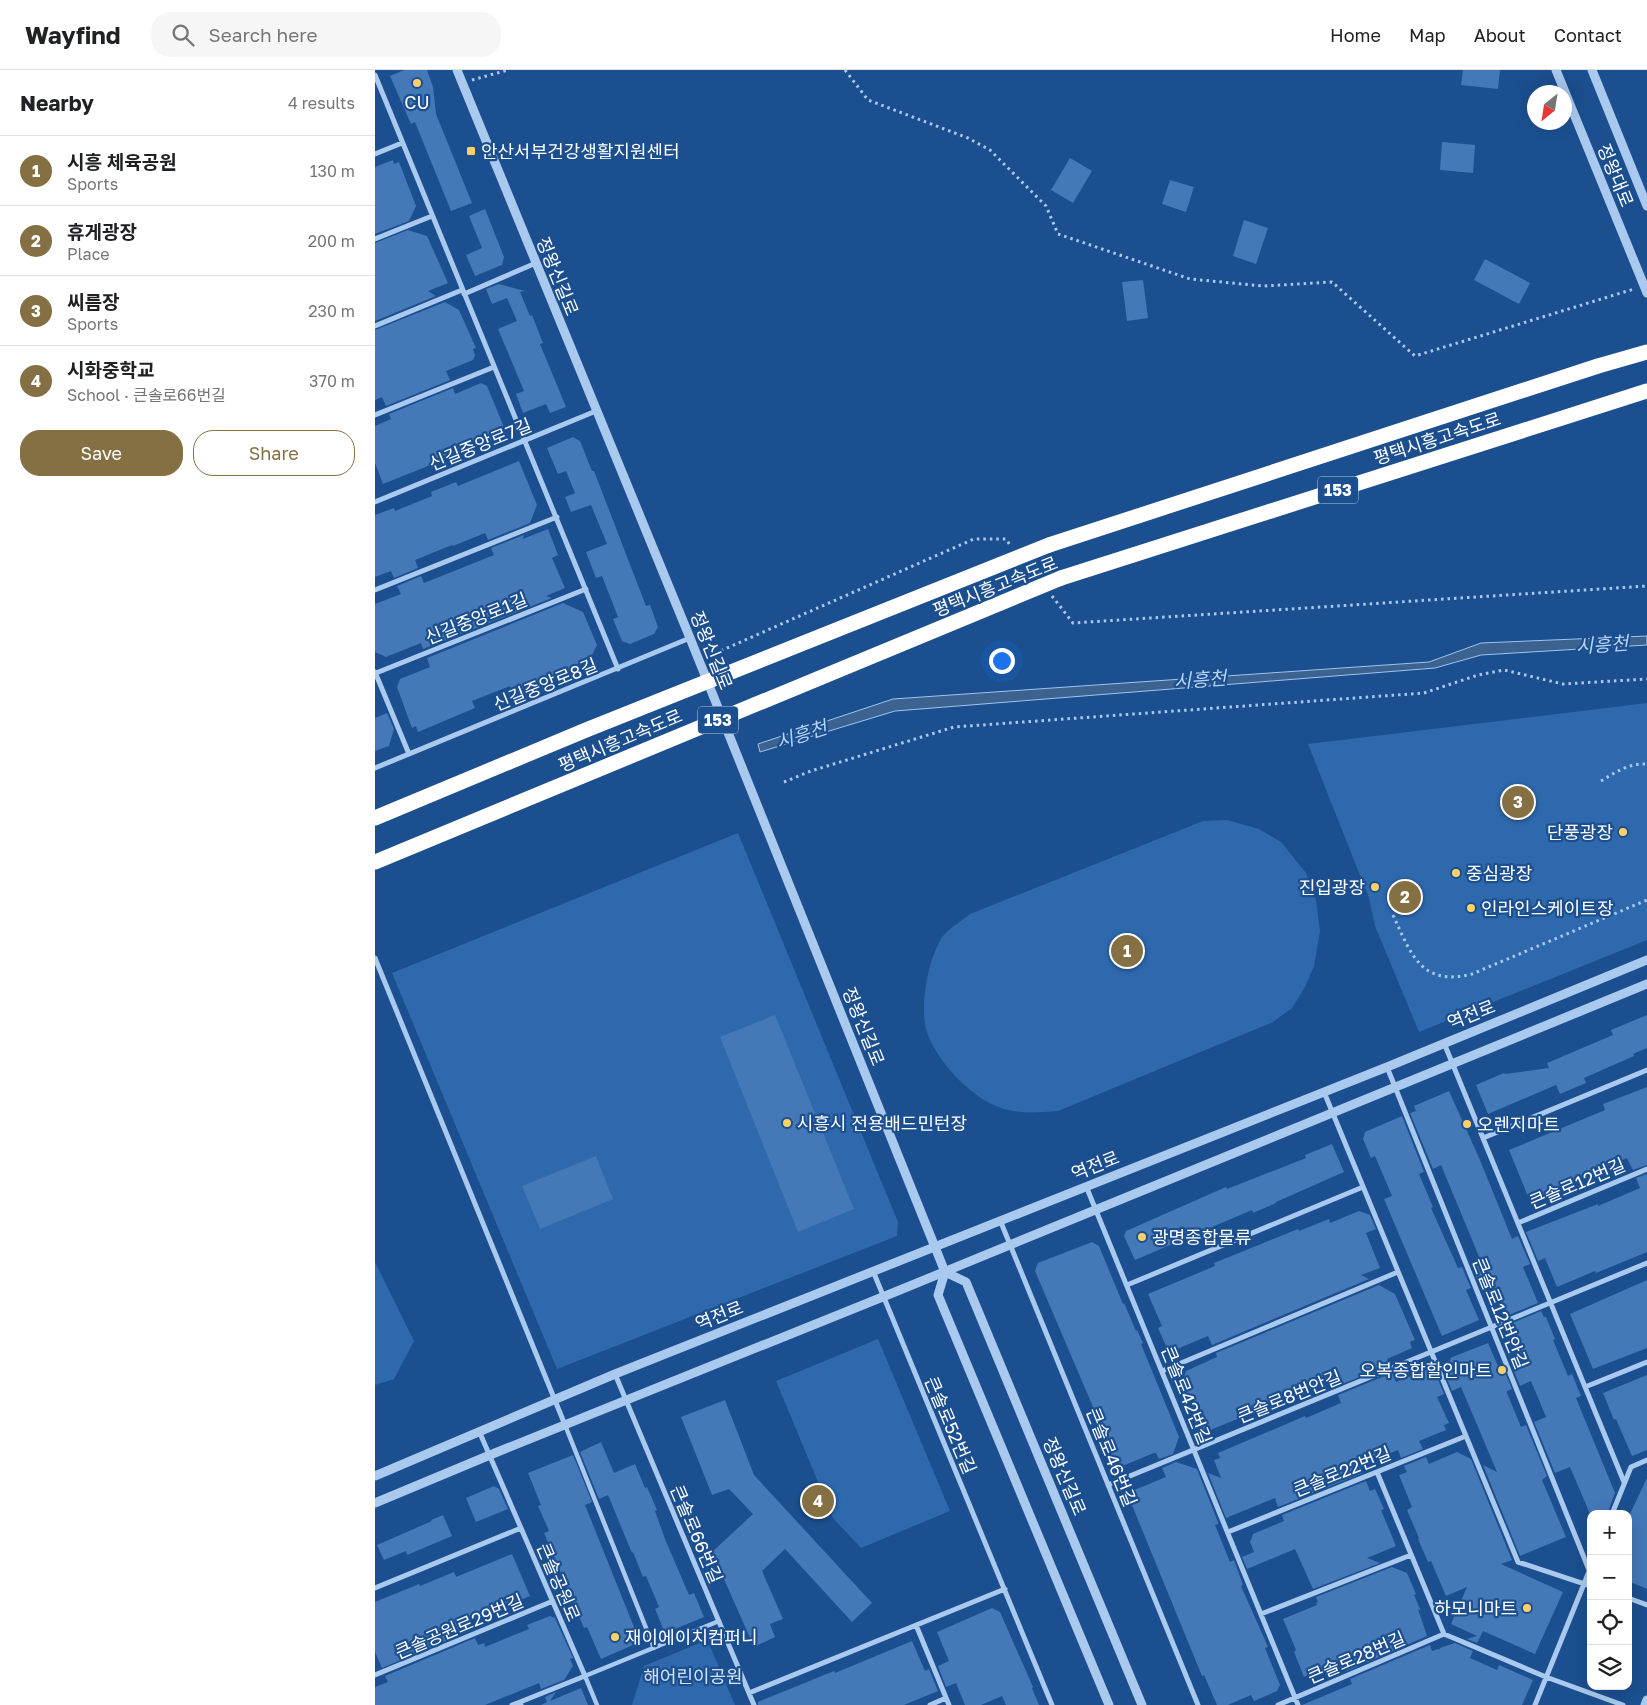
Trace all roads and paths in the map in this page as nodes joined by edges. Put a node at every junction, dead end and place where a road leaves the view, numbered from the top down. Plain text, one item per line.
1 (457, 70) edge
2 (508, 70) edge
3 (845, 70) edge
4 (1556, 70) edge
5 (1592, 70) edge
6 (375, 75) edge
7 (462, 82) junction
8 (402, 143) junction
9 (375, 154) edge
10 (1647, 206) edge
11 (432, 216) junction
12 (375, 240) edge
13 (536, 263) junction
14 (1645, 289) edge
15 (463, 292) junction
16 (375, 326) edge
17 (1647, 352) edge
18 (494, 367) junction
19 (1647, 392) edge
20 (596, 411) junction
21 (375, 415) edge
22 (525, 441) junction
23 (375, 502) edge
24 (557, 517) junction
25 (1012, 547) dead end
26 (1647, 586) edge
27 (586, 589) junction
28 (375, 590) edge
29 (1049, 593) dead end
30 (690, 638) junction
31 (699, 661) junction
32 (618, 669) junction
33 (375, 673) edge
34 (1647, 679) edge
35 (409, 754) junction
36 (1647, 764) edge
37 (375, 768) edge
38 (784, 782) dead end
39 (1601, 782) dead end
40 (375, 818) edge
41 (375, 862) edge
42 (1647, 900) edge
43 (1393, 914) dead end
44 (375, 958) edge
45 (1647, 960) edge
46 (1647, 984) edge
47 (1444, 1043) junction
48 (1452, 1063) junction
49 (1387, 1067) junction
50 (1647, 1070) edge
51 (1395, 1086) junction
52 (1324, 1092) junction
53 (1332, 1112) junction
54 (1483, 1138) junction
55 (1647, 1169) edge
56 (1086, 1186) junction
57 (1363, 1187) junction
58 (1096, 1210) junction
59 (1000, 1220) junction
60 (1518, 1222) junction
61 (1010, 1245) junction
62 (935, 1246) junction
63 (1647, 1263) edge
64 (873, 1271) junction
65 (945, 1272) junction
66 (1398, 1272) junction
67 (1127, 1285) junction
68 (883, 1297) junction
69 (1551, 1303) junction
70 (1492, 1327) junction
71 (1431, 1352) junction
72 (1647, 1362) edge
73 (1162, 1370) junction
74 (615, 1374) junction
75 (1585, 1387) junction
76 (556, 1400) junction
77 (626, 1400) junction
78 (565, 1424) junction
79 (479, 1431) junction
80 (1466, 1436) junction
81 (1194, 1450) junction
82 (490, 1455) junction
83 (1647, 1460) edge
84 (1377, 1472) junction
85 (375, 1476) edge
86 (1624, 1482) junction
87 (1108, 1485) junction
88 (375, 1503) edge
89 (1614, 1510) edge
90 (521, 1528) junction
91 (1228, 1532) junction
92 (1411, 1555) junction
93 (1587, 1561) edge
94 (1587, 1576) edge
95 (1584, 1584) junction
96 (1587, 1585) edge
97 (375, 1588) edge
98 (1005, 1589) junction
99 (1632, 1599) edge
100 (553, 1601) junction
101 (1647, 1605) edge
102 (1261, 1614) junction
103 (719, 1621) junction
104 (916, 1624) junction
105 (1444, 1634) junction
106 (654, 1648) junction
107 (375, 1676) edge
108 (585, 1676) junction
109 (1547, 1677) junction
110 (749, 1693) junction
111 (946, 1698) junction
112 (1295, 1698) junction
113 (1647, 1700) edge
114 (521, 1703) edge
115 (512, 1705) edge
116 (597, 1705) edge
117 (754, 1705) edge
118 (930, 1705) edge
119 (949, 1705) edge
120 (1052, 1705) edge
121 (1109, 1705) edge
122 (1142, 1705) edge
123 (1198, 1705) edge
124 (1278, 1705) edge
125 (1299, 1705) edge
126 (1535, 1705) edge
127 (1623, 1705) edge
128 (1645, 1705) edge

1 - 7 street, 정왕신길로
2 - 7 path
3 - 14 path
4 - 14 street, 정왕대로
5 - 10 street, 정왕대로
6 - 8 street
7 - 13 street, 정왕신길로
8 - 9 street
8 - 11 street
11 - 12 street
11 - 15 street
13 - 15 street
13 - 20 street, 정왕신길로
15 - 16 street
15 - 18 street
17 - 40 highway, 평택시흥고속도로 / 153, bridge
18 - 21 street
18 - 22 street
19 - 41 highway, 평택시흥고속도로 / 153, bridge
20 - 22 street, 신길중앙로7길
20 - 30 street, 정왕신길로
22 - 23 street, 신길중앙로7길
22 - 24 street
24 - 27 street
24 - 28 street
25 - 31 path
26 - 29 path
27 - 32 street
27 - 33 street, 신길중앙로1길
30 - 31 street, 정왕신길로
30 - 32 street, 신길중앙로8길
31 - 62 street, 정왕신길로
32 - 35 street, 신길중앙로8길
33 - 35 street
34 - 38 path
35 - 37 street, 신길중앙로8길
36 - 39 path
42 - 43 path
44 - 76 street
45 - 47 street, 역전로
46 - 48 street
47 - 48 street
47 - 49 street, 역전로
48 - 51 street
48 - 54 street
49 - 51 street, 큰솔로12번안길
49 - 52 street, 역전로
50 - 54 street
51 - 53 street
51 - 70 street, 큰솔로12번안길
52 - 53 street
52 - 56 street, 역전로
53 - 57 street
53 - 58 street
54 - 60 street
55 - 60 street, 큰솔로12번길
56 - 58 street, 큰솔로42번길
56 - 59 street, 역전로
57 - 66 street
57 - 67 street
58 - 61 street
58 - 67 street, 큰솔로42번길
59 - 61 street, 큰솔로46번길
59 - 62 street, 역전로
60 - 69 street
61 - 65 street
61 - 87 street, 큰솔로46번길
62 - 64 street, 역전로
62 - 65 street, 정왕신길로
63 - 69 street, 큰솔로8번안길
64 - 68 street, 큰솔로52번길
64 - 74 street, 역전로
65 - 68 street
65 - 121 street
65 - 122 street, 정왕신길로
66 - 71 street
66 - 73 street
67 - 73 street, 큰솔로42번길
68 - 77 street
68 - 98 street, 큰솔로52번길
69 - 70 street, 큰솔로8번안길
69 - 75 street
70 - 71 street, 큰솔로8번안길
70 - 93 street, 큰솔로12번안길
71 - 80 street
71 - 81 street, 큰솔로8번안길
72 - 75 street
73 - 81 street, 큰솔로42번길
74 - 76 street, 역전로
74 - 77 street, 큰솔로66번길
75 - 86 street
76 - 78 street
76 - 79 street, 역전로
77 - 78 street
77 - 103 street, 큰솔로66번길
78 - 82 street
78 - 106 street
79 - 82 street, 큰솔공원로
79 - 85 street, 역전로
80 - 84 street, 큰솔로22번길
80 - 95 street
81 - 87 street, 큰솔로8번안길
81 - 91 street, 큰솔로42번길
82 - 88 street
82 - 90 street, 큰솔공원로
83 - 86 street
84 - 91 street, 큰솔로22번길
84 - 92 street
86 - 89 street
87 - 123 street, 큰솔로46번길
90 - 97 street
90 - 100 street, 큰솔공원로
91 - 102 street, 큰솔로42번길
92 - 102 street
92 - 105 street
94 - 95 street, 큰솔로12번안길
95 - 96 street
95 - 109 street, 큰솔로12번안길
98 - 104 street
98 - 120 street, 큰솔로52번길
99 - 101 street
100 - 107 street, 큰솔공원로29번길
100 - 108 street, 큰솔공원로
102 - 112 street, 큰솔로42번길
103 - 106 street
103 - 110 street, 큰솔로66번길
104 - 110 street
104 - 111 street
105 - 109 street
105 - 112 street, 큰솔로28번길
106 - 108 street
108 - 114 street
108 - 116 street
109 - 126 street, 큰솔로12번안길
109 - 127 street
110 - 117 street, 큰솔로66번길
111 - 118 street
111 - 119 street
112 - 124 street, 큰솔로28번길
112 - 125 street, 큰솔로42번길
113 - 128 street
114 - 115 street

